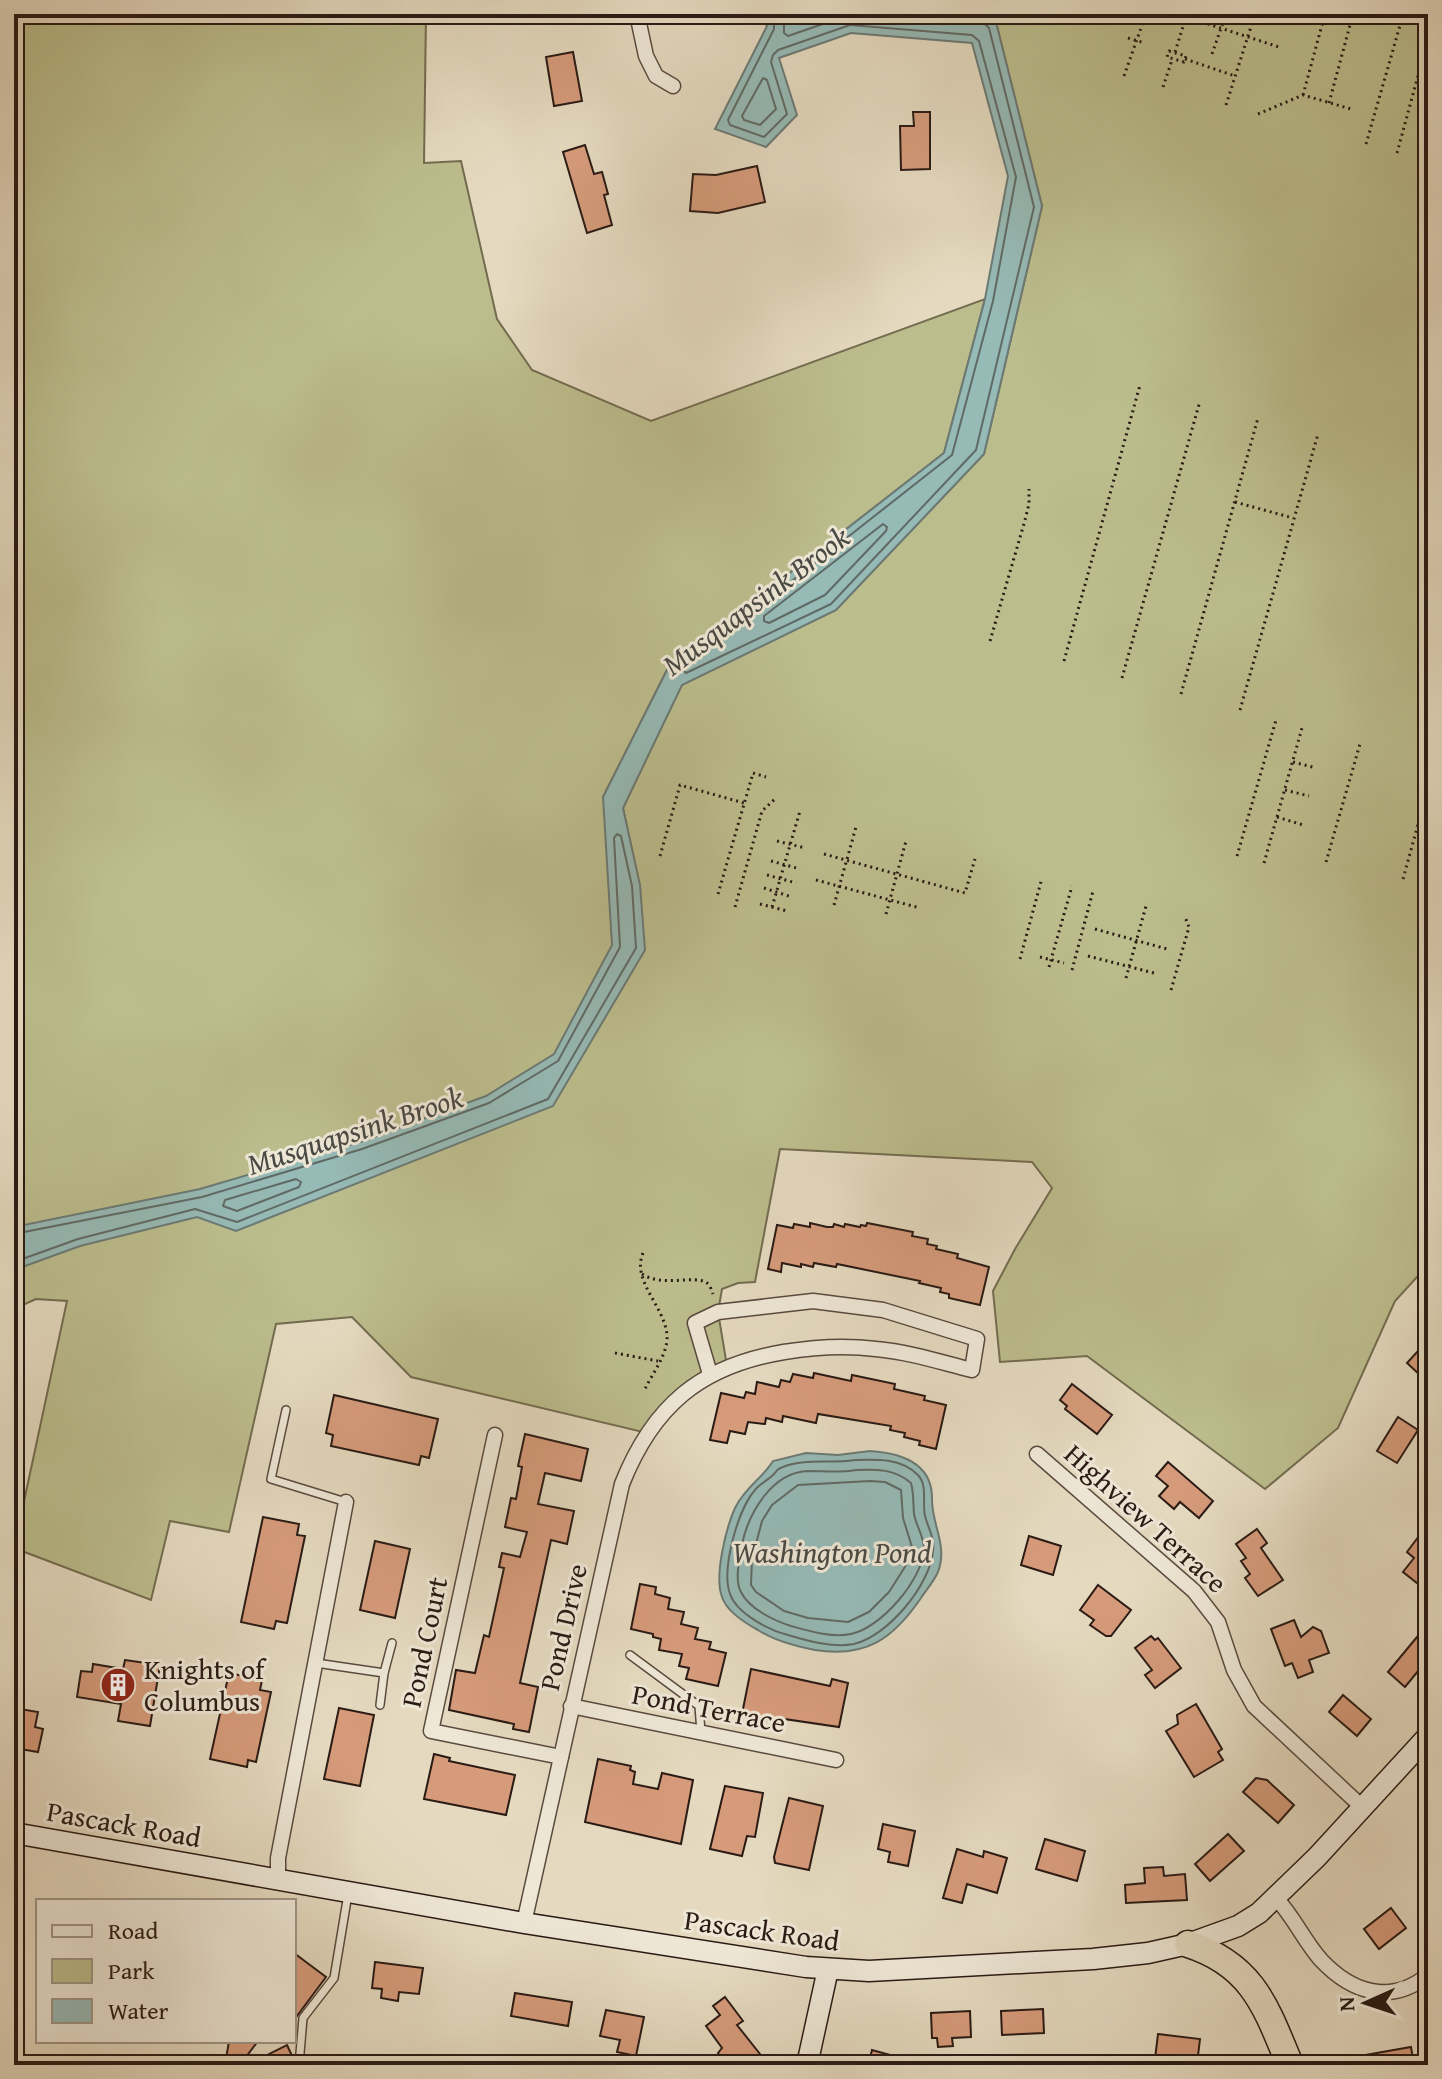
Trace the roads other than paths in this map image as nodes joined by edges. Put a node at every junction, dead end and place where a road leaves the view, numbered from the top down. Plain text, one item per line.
1 (637, 14) edge
2 (673, 86) dead end
3 (710, 1374) junction
4 (286, 1410) dead end
5 (495, 1435) dead end
6 (1037, 1454) dead end
7 (346, 1502) joint
8 (392, 1643) dead end
9 (630, 1655) dead end
10 (316, 1663) junction
11 (384, 1673) junction
12 (380, 1705) dead end
13 (571, 1706) junction
14 (701, 1732) junction
15 (1428, 1736) edge
16 (561, 1757) junction
17 (836, 1760) dead end
18 (1362, 1807) junction
19 (14, 1833) edge
20 (278, 1879) junction
21 (349, 1892) junction
22 (1276, 1898) junction
23 (524, 1923) junction
24 (1188, 1944) junction
25 (828, 1969) junction
26 (1428, 1975) edge
27 (299, 2065) edge
28 (807, 2065) edge
29 (1290, 2065) edge

1 - 2 street
3 - 3 street, Pond Drive
3 - 13 street, Pond Drive
4 - 7 lane
5 - 16 street, Pond Court
6 - 18 street, Highview Terrace
7 - 10 street
8 - 11 lane
9 - 14 lane
10 - 11 lane
10 - 20 street
11 - 12 lane
13 - 14 street, Pond Terrace
13 - 16 street, Pond Drive
14 - 17 street, Pond Terrace
15 - 18 main road, Pascack Road
16 - 23 street, Pond Drive
18 - 22 main road, Pascack Road
19 - 20 main road, Pascack Road
20 - 21 main road, Pascack Road
21 - 23 main road, Pascack Road
21 - 27 lane
22 - 24 main road, Pascack Road
22 - 26 street
23 - 25 main road, Pascack Road
24 - 25 main road, Pascack Road
24 - 29 highway
25 - 28 main road

